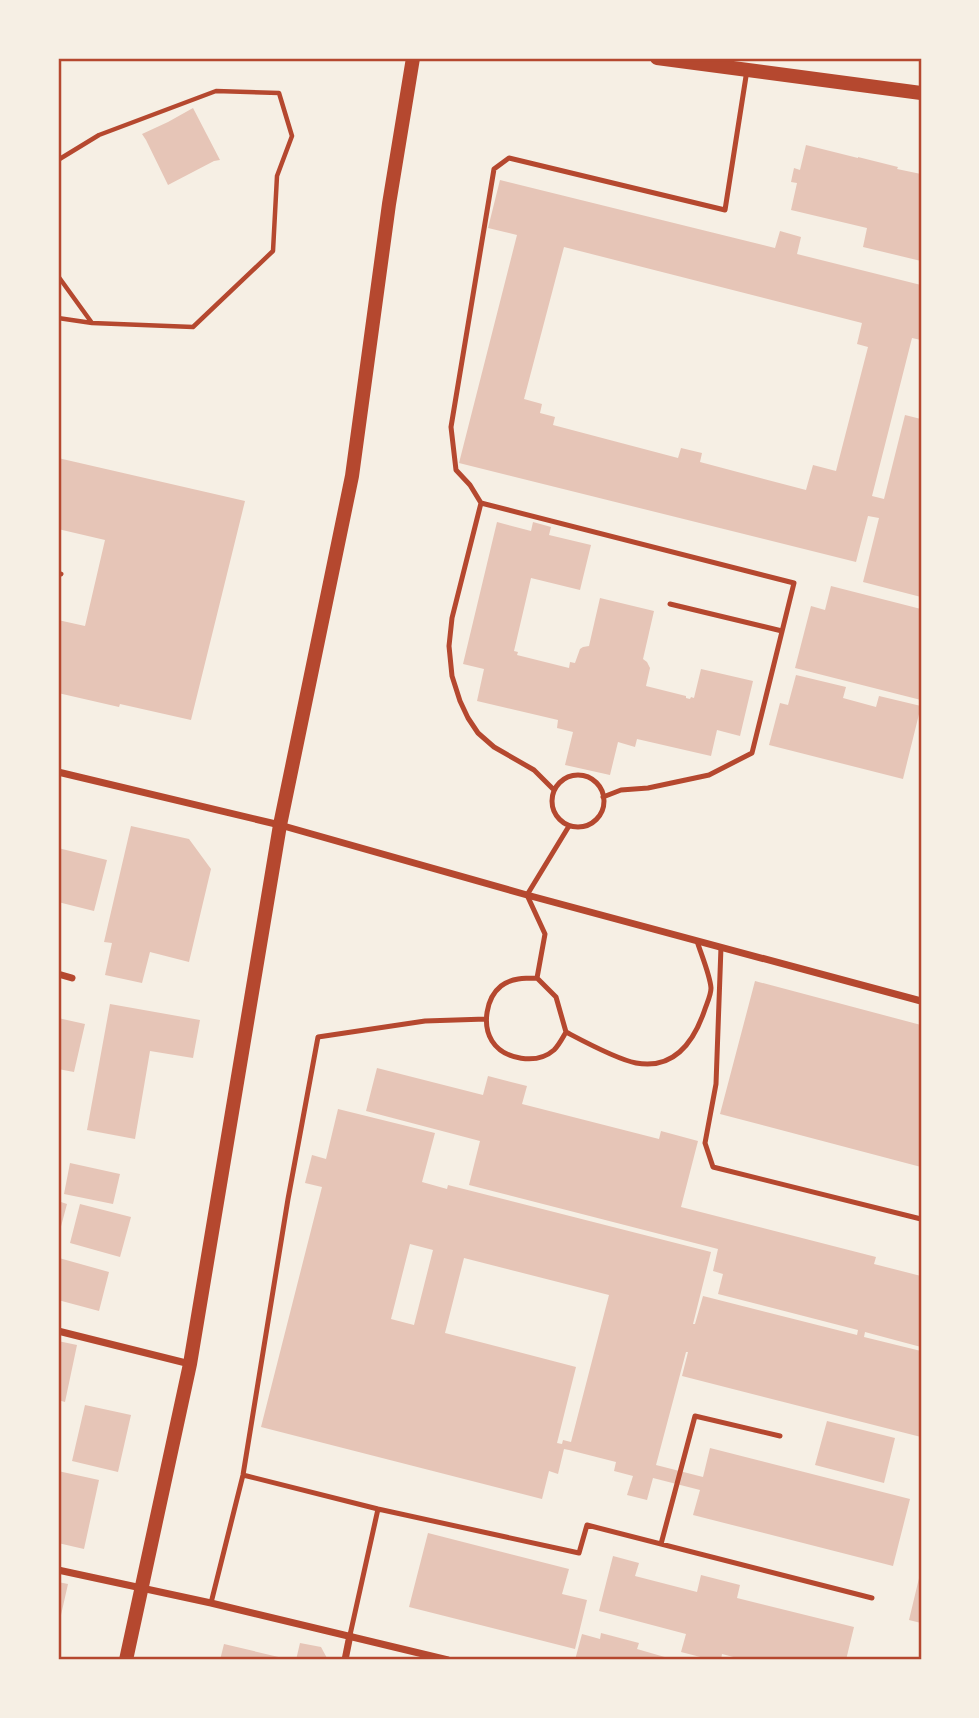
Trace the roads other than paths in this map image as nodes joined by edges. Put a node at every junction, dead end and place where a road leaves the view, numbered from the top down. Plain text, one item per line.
1 (413, 58) edge
2 (657, 58) edge
3 (711, 61) edge
4 (747, 70) junction
5 (921, 93) edge
6 (481, 503) junction
7 (670, 604) dead end
8 (782, 631) junction
9 (58, 772) edge
10 (554, 790) junction
11 (603, 796) junction
12 (280, 825) junction
13 (569, 826) junction
14 (527, 895) junction
15 (697, 941) junction
16 (721, 947) junction
17 (58, 974) edge
18 (72, 978) dead end
19 (537, 978) junction
20 (921, 1001) edge
21 (486, 1019) junction
22 (566, 1032) junction
23 (921, 1219) edge
24 (58, 1331) edge
25 (190, 1364) junction
26 (780, 1436) dead end
27 (243, 1475) junction
28 (378, 1509) junction
29 (660, 1544) junction
30 (58, 1570) edge
31 (142, 1588) junction
32 (872, 1598) dead end
33 (211, 1603) junction
34 (350, 1635) junction
35 (126, 1660) edge
36 (345, 1660) edge
37 (448, 1660) edge

1 - 12 main road
2 - 3 main road
3 - 4 main road
4 - 5 main road
4 - 6 lane
6 - 8 lane
6 - 10 lane
7 - 8 lane
8 - 11 lane
9 - 12 street
10 - 11 lane
10 - 13 lane
11 - 13 lane
12 - 14 street
12 - 25 main road
13 - 14 lane
14 - 15 street
14 - 19 lane
15 - 16 street
15 - 22 lane
16 - 20 street
16 - 23 lane
17 - 18 street
19 - 21 lane
19 - 22 lane
21 - 22 lane
21 - 27 lane
24 - 25 street
25 - 31 main road
26 - 29 lane
27 - 28 lane
27 - 33 lane
28 - 29 lane
28 - 34 lane
29 - 32 lane
30 - 31 street
31 - 33 street
31 - 35 main road
33 - 34 street
34 - 36 street
34 - 37 street

